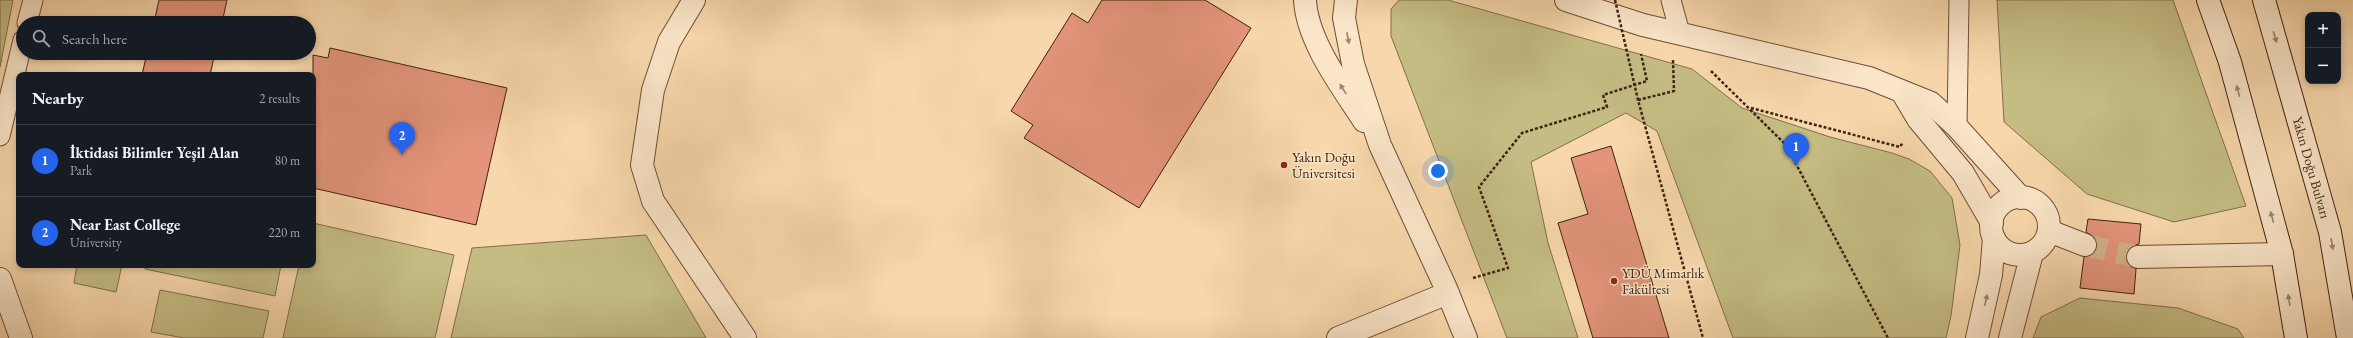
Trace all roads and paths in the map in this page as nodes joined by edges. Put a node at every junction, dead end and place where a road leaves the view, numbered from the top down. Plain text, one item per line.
1 (33, 0) edge
2 (694, 0) edge
3 (1305, 0) edge
4 (1346, 0) edge
5 (1569, 0) edge
6 (1615, 0) edge
7 (1671, 0) edge
8 (2208, 0) edge
9 (2264, 0) edge
10 (1958, 1) edge
11 (29, 16) edge
12 (1680, 33) junction
13 (1640, 51) dead end
14 (1680, 59) dead end
15 (18, 60) edge
16 (1709, 68) dead end
17 (1902, 92) junction
18 (1638, 100) junction
19 (1751, 108) junction
20 (1918, 119) junction
21 (1957, 127) junction
22 (0, 136) edge
23 (1380, 145) junction
24 (2021, 198) junction
25 (1993, 230) junction
26 (2049, 231) junction
27 (2085, 245) tunnel mouth
28 (2032, 253) junction
29 (2282, 254) junction
30 (2138, 257) tunnel mouth
31 (0, 279) edge
32 (1446, 290) junction
33 (22, 338) edge
34 (745, 338) edge
35 (1338, 338) edge
36 (1466, 338) edge
37 (1703, 338) edge
38 (1888, 338) edge
39 (1977, 338) edge
40 (2010, 338) edge
41 (2296, 338) edge
42 (2348, 338) edge

1 - 11 lane
2 - 34 street
23 -> 3 street
4 -> 23 street
5 - 12 street
6 - 18 path, bridge
7 - 12 lane
29 -> 8 street
9 -> 42 street, Yakın Doğu Bulvarı
10 - 21 lane
12 - 17 street
13 - 32 path
14 - 18 path
15 - 22 lane
16 - 19 path
17 - 20 street
17 - 21 street
18 - 37 path, bridge
19 - 20 path
19 - 38 path
20 - 25 street
21 - 24 street
23 - 32 street
24 - 25 street
24 - 26 street
25 - 28 street
39 -> 25 street
26 - 27 street
26 - 28 street
28 - 40 street
29 - 30 street
41 -> 29 street
31 - 33 street
32 - 35 street
32 - 36 street

